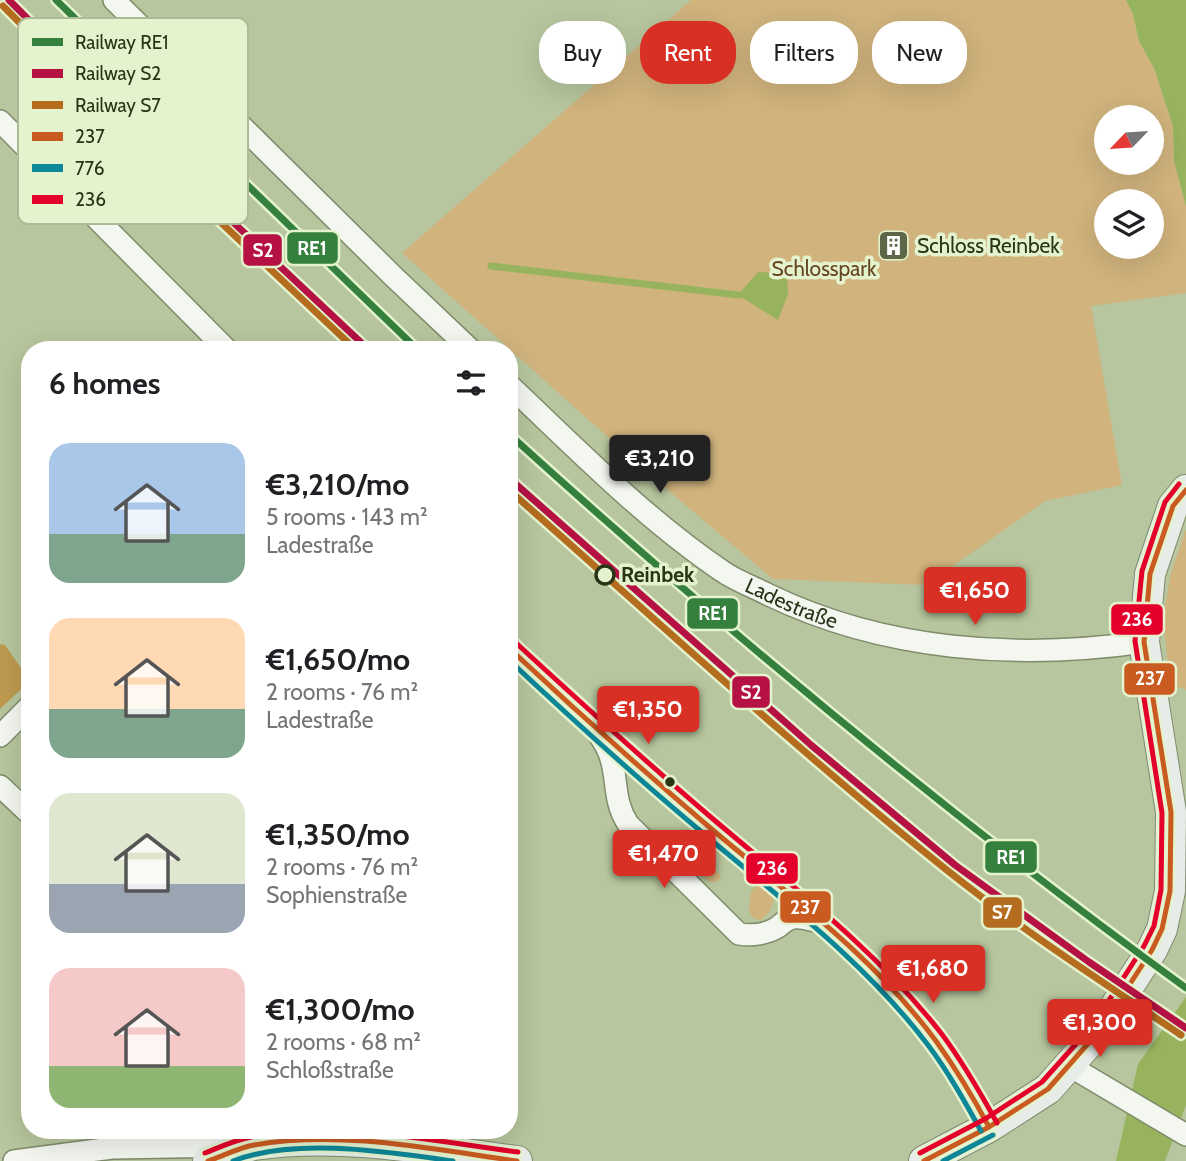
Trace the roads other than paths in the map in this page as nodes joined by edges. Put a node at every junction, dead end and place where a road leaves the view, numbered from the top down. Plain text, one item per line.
1 (114, 0) edge
2 (132, 18) edge
3 (0, 121) edge
4 (248, 133) edge
5 (18, 139) edge
6 (102, 224) edge
7 (218, 341) edge
8 (462, 341) edge
9 (518, 394) edge
10 (1186, 489) edge
11 (1144, 642) junction
12 (518, 657) edge
13 (21, 715) edge
14 (593, 725) junction
15 (0, 736) edge
16 (0, 786) edge
17 (21, 806) edge
18 (823, 924) junction
19 (1069, 1065) junction
20 (989, 1127) junction
21 (1186, 1135) edge
22 (252, 1145) junction
23 (113, 1147) edge
24 (15, 1161) edge
25 (208, 1161) edge
26 (517, 1161) edge
27 (923, 1161) edge

1 - 2 street
3 - 5 street
4 - 8 street
6 - 7 street
9 - 11 street, Ladestraße
10 - 11 main road
11 - 19 main road
12 - 14 street
13 - 15 street
14 - 18 street
14 - 18 street
16 - 17 street
18 - 20 street
19 - 20 main road
19 - 21 street
20 - 27 main road
22 - 23 street
22 - 25 main road
22 - 26 main road
23 - 24 street

